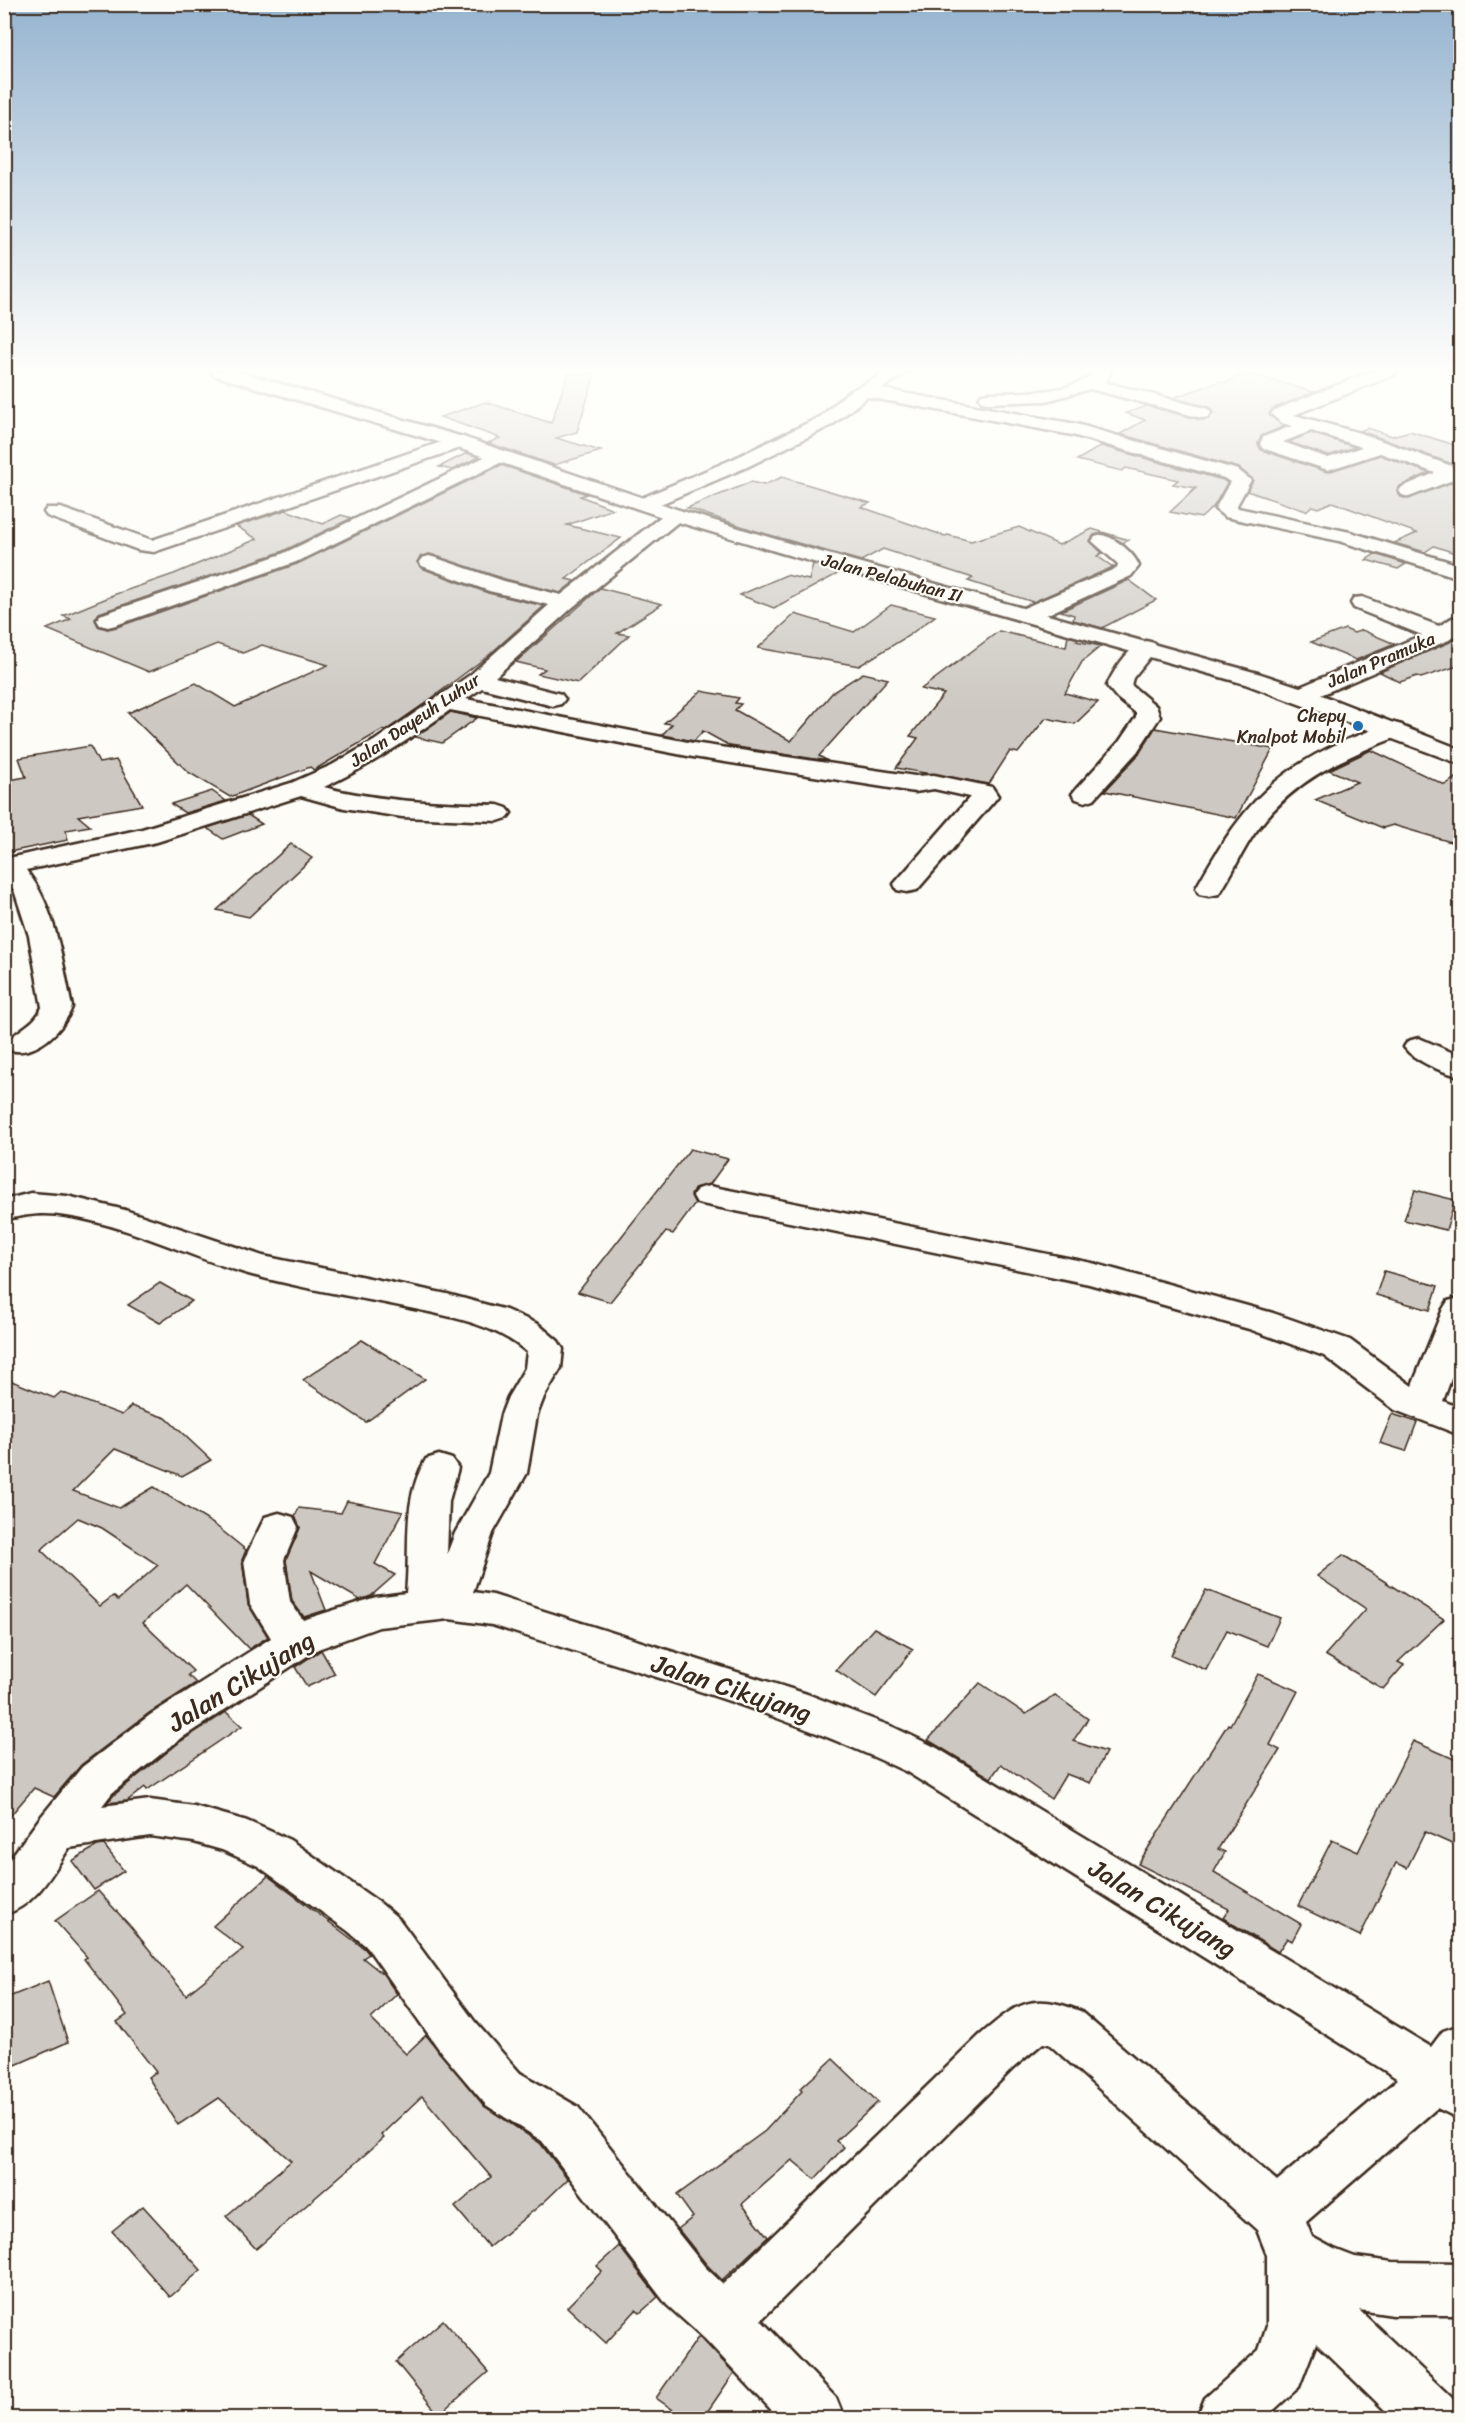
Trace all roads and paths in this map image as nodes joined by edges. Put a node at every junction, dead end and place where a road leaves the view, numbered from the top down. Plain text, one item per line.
1 (336, 484) edge
2 (442, 484) edge
3 (582, 484) edge
4 (691, 484) edge
5 (1239, 484) edge
6 (1428, 484) edge
7 (1409, 490) dead end
8 (644, 504) junction
9 (54, 512) dead end
10 (675, 514) junction
11 (1102, 541) dead end
12 (429, 562) dead end
13 (1461, 572) edge
14 (565, 602) junction
15 (1362, 603) dead end
16 (1027, 615) junction
17 (108, 620) dead end
18 (1451, 629) edge
19 (1146, 648) junction
20 (478, 680) junction
21 (1301, 695) junction
22 (554, 699) dead end
23 (446, 702) junction
24 (1394, 730) junction
25 (1461, 757) edge
26 (300, 788) junction
27 (1085, 794) dead end
28 (356, 803) junction
29 (498, 813) dead end
30 (441, 833) dead end
31 (7, 866) edge
32 (907, 884) dead end
33 (1209, 888) dead end
34 (21, 1044) dead end
35 (1419, 1047) dead end
36 (1461, 1066) edge
37 (709, 1196) dead end
38 (4, 1210) edge
39 (1461, 1309) edge
40 (1422, 1408) junction
41 (1461, 1422) edge
42 (439, 1468) dead end
43 (279, 1527) dead end
44 (457, 1606) junction
45 (304, 1638) junction
46 (56, 1831) junction
47 (4, 1896) edge
48 (1453, 2074) edge
49 (1288, 2254) junction
50 (1461, 2289) edge
51 (724, 2320) junction
52 (816, 2418) edge
53 (1225, 2418) edge
54 (1432, 2418) edge

1 - 9 street
2 - 17 street
3 - 8 street, Jalan Pelabuhan II
4 - 8 street
5 - 13 street
6 - 7 street
8 - 10 street, Jalan Pelabuhan II
10 - 14 street, Jalan Dayeuh Luhur
10 - 16 street, Jalan Pelabuhan II
11 - 16 street
12 - 14 street
14 - 20 street, Jalan Dayeuh Luhur
15 - 18 street
16 - 19 street, Jalan Pelabuhan II
18 - 21 street, Jalan Pramuka
19 - 21 street, Jalan Pelabuhan II
19 - 27 street
20 - 22 street
20 - 23 street, Jalan Dayeuh Luhur
21 - 24 street, Jalan Pelabuhan II
23 - 26 street, Jalan Dayeuh Luhur
23 - 32 street
24 - 25 street, Jalan Pelabuhan II
24 - 33 street
26 - 28 street
26 - 31 street, Jalan Dayeuh Luhur
28 - 29 street
28 - 30 street
31 - 34 street
35 - 36 street
37 - 40 street
38 - 44 street
39 - 40 street
40 - 41 street
42 - 44 street
43 - 45 street
44 - 45 street, Jalan Cikujang
44 - 48 street, Jalan Cikujang
45 - 46 street, Jalan Cikujang
46 - 47 street, Jalan Cikujang
46 - 51 street
48 - 49 street
49 - 50 street
49 - 51 street
49 - 53 street
49 - 54 street
51 - 52 street

